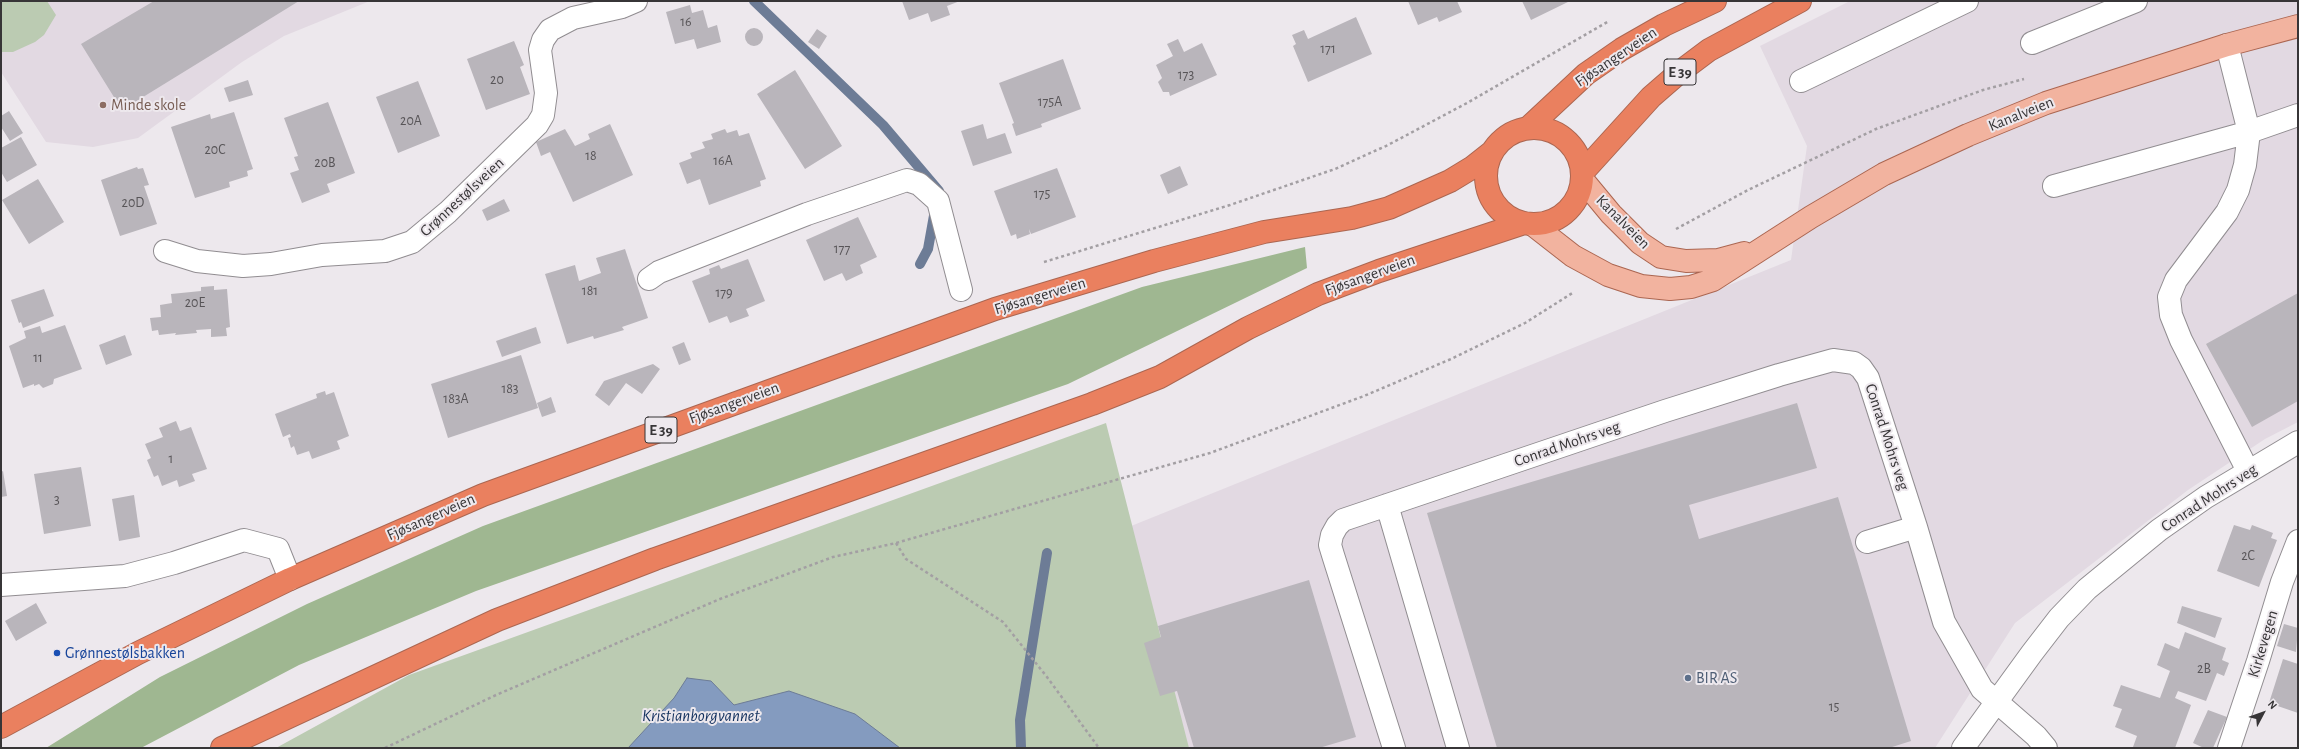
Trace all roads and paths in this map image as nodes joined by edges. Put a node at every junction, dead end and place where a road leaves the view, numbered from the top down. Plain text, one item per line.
1 (636, 1) edge
2 (1715, 1) edge
3 (1800, 1) edge
4 (1967, 1) edge
5 (2136, 1) edge
6 (2298, 26) edge
7 (2032, 43) dead end
8 (2227, 45) junction
9 (1801, 81) dead end
10 (2298, 115) edge
11 (1528, 128) junction
12 (2249, 132) junction
13 (1492, 152) junction
14 (1582, 176) junction
15 (2054, 186) dead end
16 (1528, 223) junction
17 (1763, 248) junction
18 (165, 250) dead end
19 (649, 279) dead end
20 (960, 290) dead end
21 (1574, 292) dead end
22 (2298, 442) edge
23 (2248, 471) junction
24 (1387, 505) junction
25 (1916, 527) junction
26 (2298, 541) edge
27 (1867, 542) dead end
28 (896, 543) junction
29 (290, 579) junction
30 (1, 585) edge
31 (1996, 701) junction
32 (1, 726) edge
33 (222, 748) edge
34 (385, 748) edge
35 (1099, 748) edge
36 (1394, 748) edge
37 (1458, 748) edge
38 (1963, 748) edge
39 (2046, 748) edge
40 (2229, 748) edge

1 - 18 street, Grønnestølsveien
2 - 11 highway, Fjøsangerveien / E 39
3 - 14 highway, E 39
4 - 9 street
5 - 7 street
6 - 8 main road, Kanalveien
8 - 12 street
8 - 17 main road, Kanalveien
10 - 12 street
11 - 13 highway, E 39
11 - 14 highway, E 39
12 - 15 street
12 - 23 street
13 - 16 highway, E 39
13 - 29 highway, Fjøsangerveien / E 39
14 - 16 highway, E 39
14 - 17 main road, Kanalveien
16 - 17 main road, Kanalveien
16 - 33 highway, Fjøsangerveien / E 39
19 - 20 street
21 - 28 path
22 - 23 street, Conrad Mohrs veg
23 - 31 street, Conrad Mohrs veg
24 - 25 street, Conrad Mohrs veg
24 - 36 street, Conrad Mohrs veg
24 - 37 street
25 - 27 street
25 - 31 street, Conrad Mohrs veg
26 - 40 street, Kirkevegen
28 - 34 path
28 - 35 path
29 - 30 street
29 - 32 highway, Fjøsangerveien / E 39
31 - 38 street, Conrad Mohrs veg
31 - 39 street

